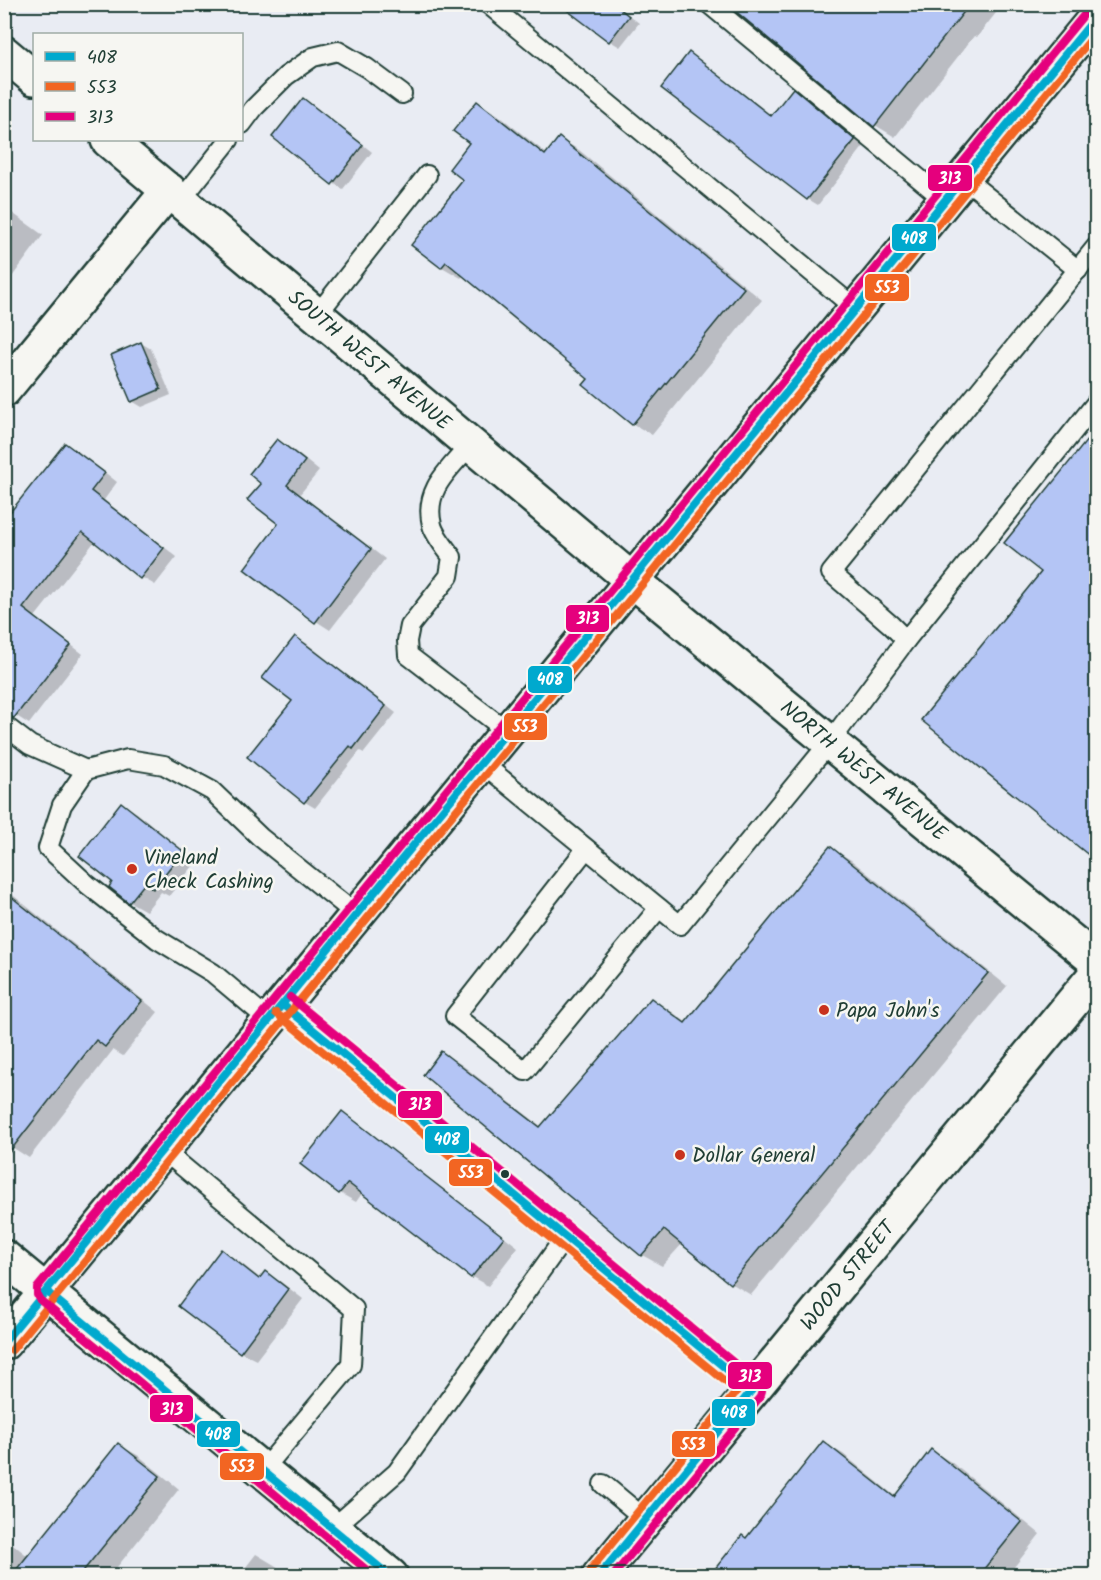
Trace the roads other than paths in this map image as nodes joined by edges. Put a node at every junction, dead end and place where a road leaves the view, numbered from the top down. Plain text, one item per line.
1 (488, 4) edge
2 (709, 4) edge
3 (1096, 17) edge
4 (4, 53) edge
5 (33, 77) edge
6 (402, 94) dead end
7 (243, 123) edge
8 (109, 141) edge
9 (228, 141) edge
10 (427, 175) dead end
11 (955, 189) junction
12 (175, 195) junction
13 (1096, 247) edge
14 (1078, 270) junction
15 (856, 309) junction
16 (317, 315) junction
17 (4, 390) edge
18 (1096, 404) edge
19 (471, 444) junction
20 (633, 580) junction
21 (906, 639) junction
22 (4, 725) edge
23 (507, 731) junction
24 (830, 742) junction
25 (482, 763) junction
26 (86, 770) junction
27 (586, 849) junction
28 (659, 908) junction
29 (357, 915) junction
30 (1096, 961) edge
31 (1096, 974) edge
32 (277, 1013) junction
33 (163, 1150) junction
34 (565, 1236) junction
35 (4, 1257) edge
36 (47, 1292) junction
37 (4, 1343) edge
38 (752, 1390) junction
39 (263, 1470) junction
40 (603, 1484) dead end
41 (645, 1519) junction
42 (333, 1528) junction
43 (391, 1575) edge
44 (599, 1575) edge

1 - 15 lane
2 - 11 lane
3 - 11 street
4 - 5 street
6 - 7 lane
8 - 12 street, SOUTH WEST AVENUE
9 - 12 lane
10 - 16 lane
11 - 14 lane
11 - 15 street
12 - 16 street, SOUTH WEST AVENUE
12 - 17 street
13 - 14 lane
14 - 21 lane
15 - 20 street
16 - 19 street, SOUTH WEST AVENUE
18 - 21 lane
19 - 20 street, SOUTH WEST AVENUE
19 - 23 lane
20 - 23 street
20 - 24 street, NORTH WEST AVENUE
21 - 24 lane
22 - 26 lane
23 - 25 street
24 - 28 lane
24 - 30 street, NORTH WEST AVENUE
25 - 27 lane
25 - 29 street
26 - 29 lane
26 - 32 lane
27 - 28 lane
27 - 28 lane
29 - 32 street
31 - 38 street, WOOD STREET
32 - 33 street
32 - 34 lane
33 - 36 street
33 - 39 lane
34 - 38 lane
34 - 42 lane
35 - 36 street
36 - 37 street
36 - 39 street
38 - 41 street, WOOD STREET
39 - 42 street
40 - 41 lane
41 - 44 street, WOOD STREET
42 - 43 street

